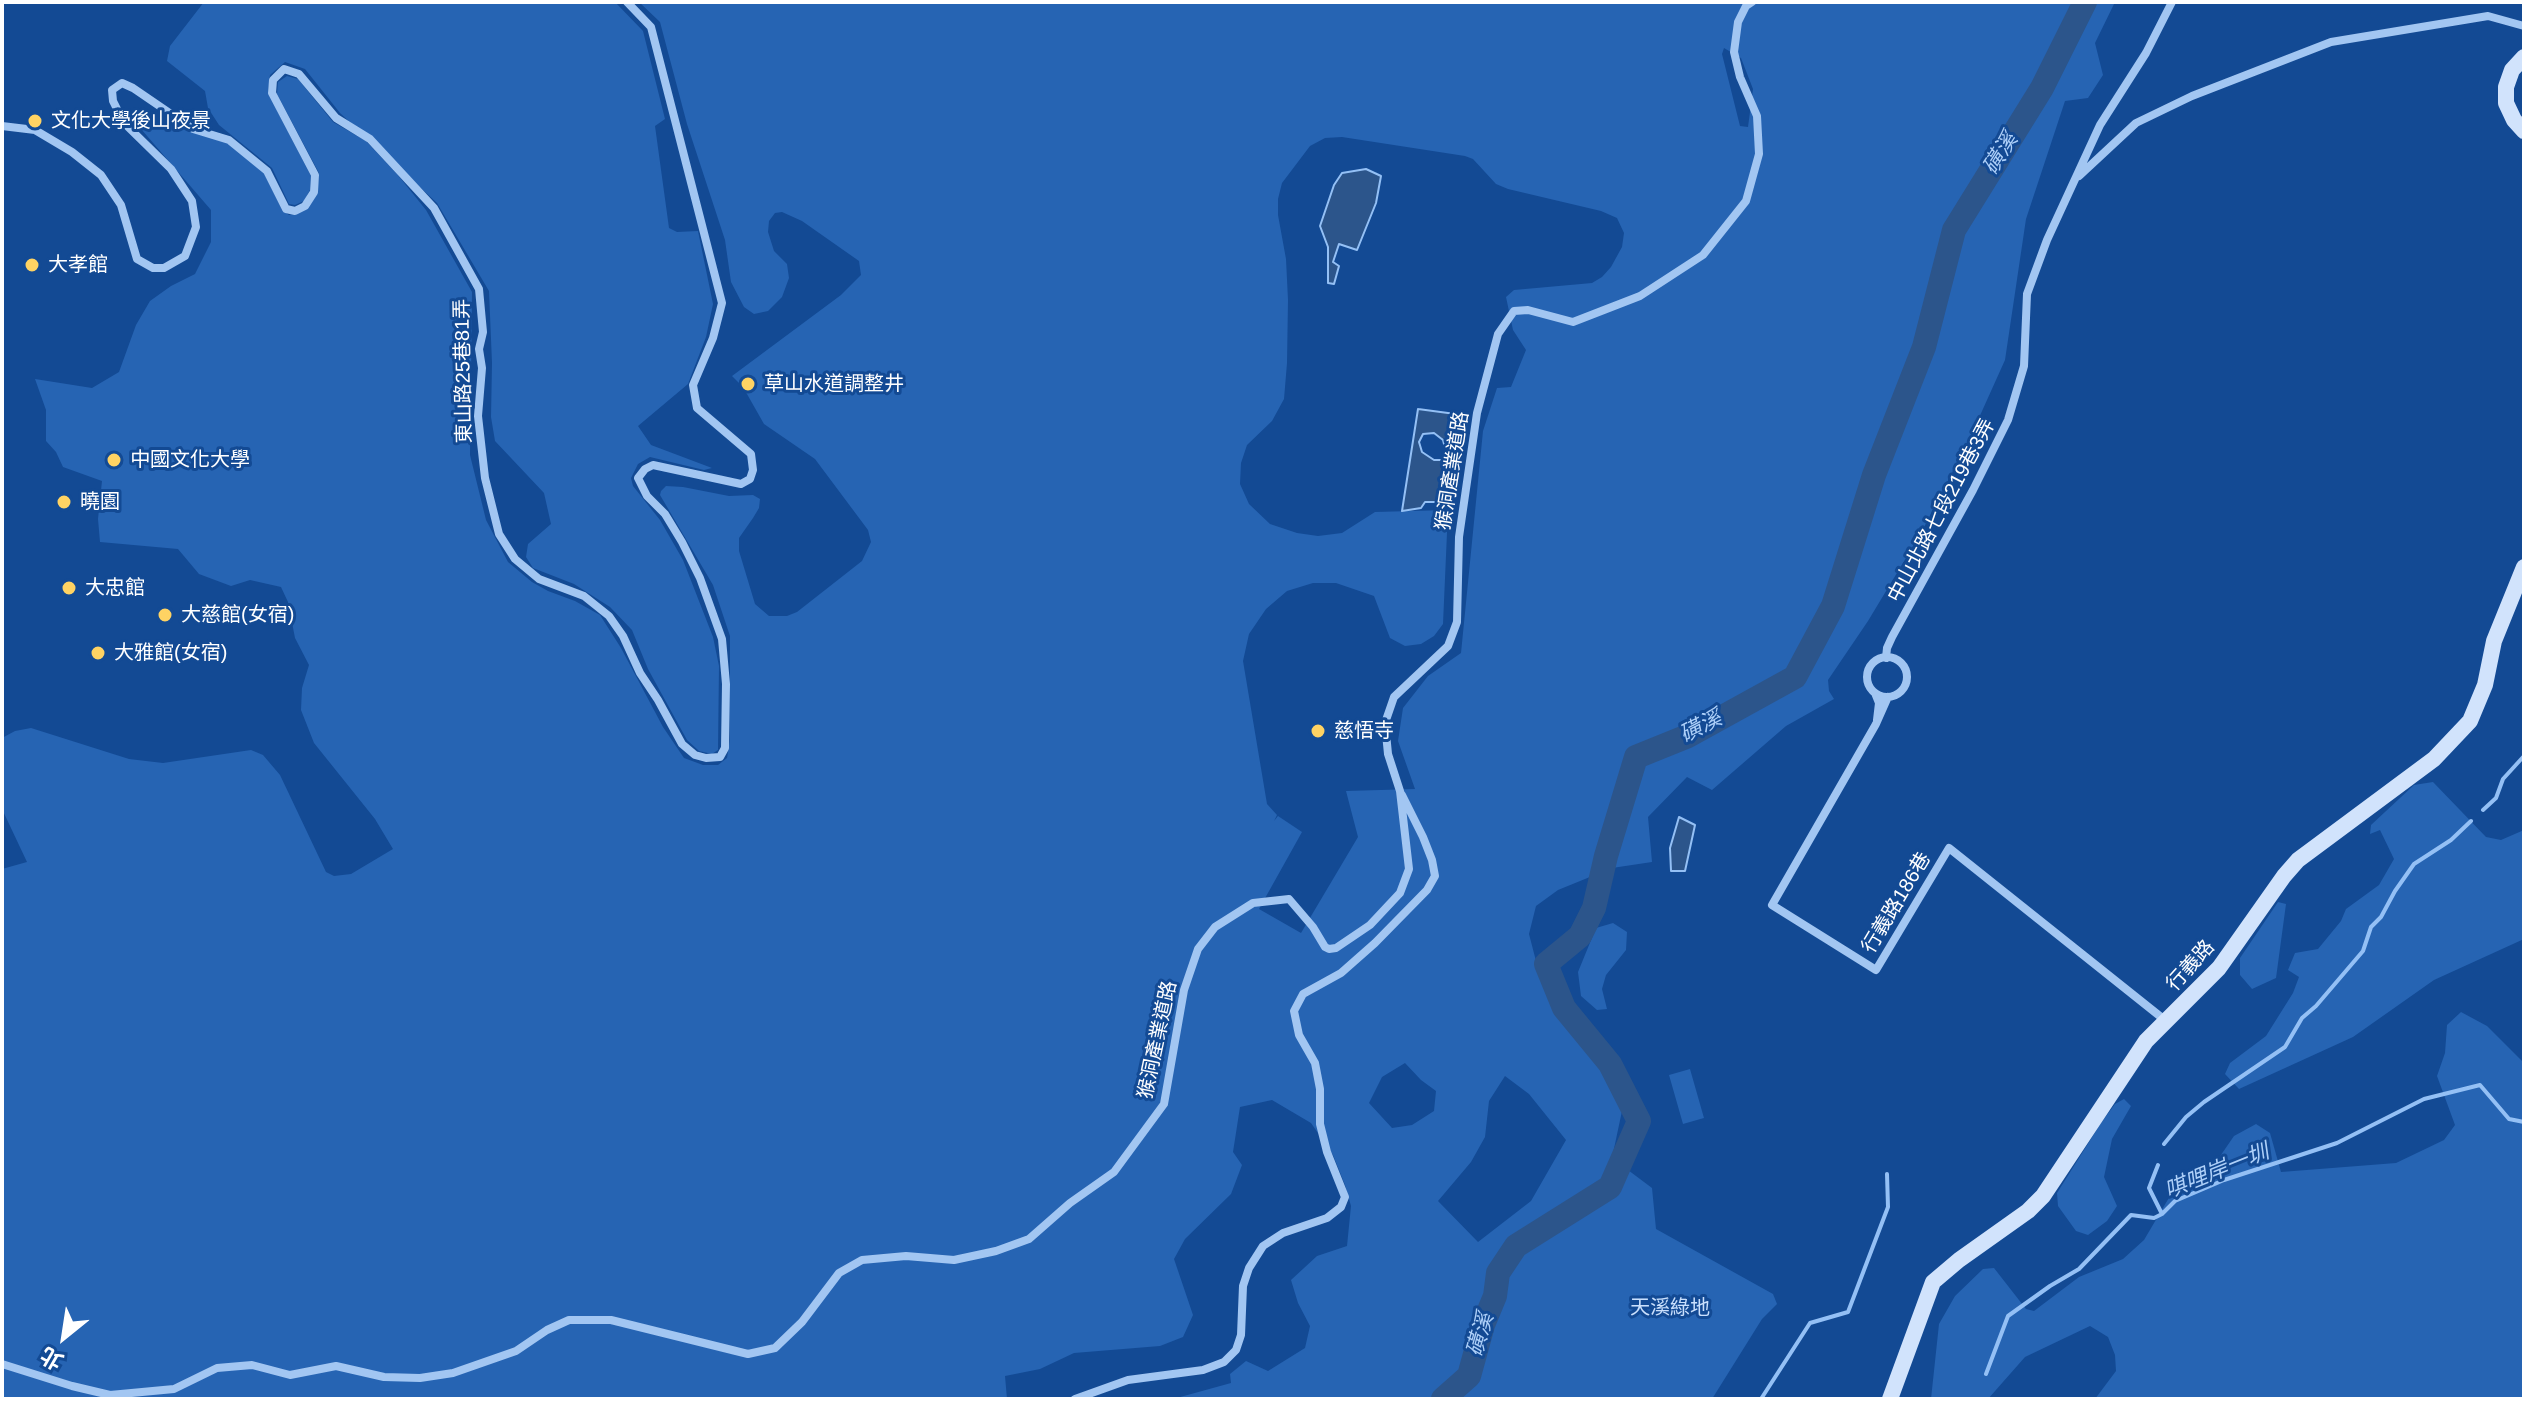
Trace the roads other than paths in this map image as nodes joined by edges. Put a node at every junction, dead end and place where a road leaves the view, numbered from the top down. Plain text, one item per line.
1 (627, 2) edge
2 (1752, 2) edge
3 (2172, 2) edge
4 (2524, 26) edge
5 (2524, 57) edge
6 (2, 126) edge
7 (2524, 131) edge
8 (2075, 179) junction
9 (2524, 567) edge
10 (1892, 637) junction
11 (1886, 658) junction
12 (1899, 661) junction
13 (1875, 693) junction
14 (1888, 697) junction
15 (1876, 724) junction
16 (1400, 791) junction
17 (2166, 1021) junction
18 (2, 1364) edge
19 (1075, 1399) edge
20 (1890, 1399) edge

1 - 6 street, 東山路25巷81弄
2 - 16 street, 猴洞產業道路
3 - 8 street, 中山北路七段219巷3弄
4 - 8 street
5 - 7 street
8 - 10 street, 中山北路七段219巷3弄
9 - 17 street, 行義路
10 - 11 street, 中山北路七段219巷3弄
10 - 12 street
11 - 12 street
11 - 13 street
12 - 14 street
13 - 14 street
13 - 15 street
14 - 15 street, 行義路186巷
15 - 17 street, 行義路186巷
16 - 18 street, 猴洞產業道路
16 - 19 street
17 - 20 street, 行義路

